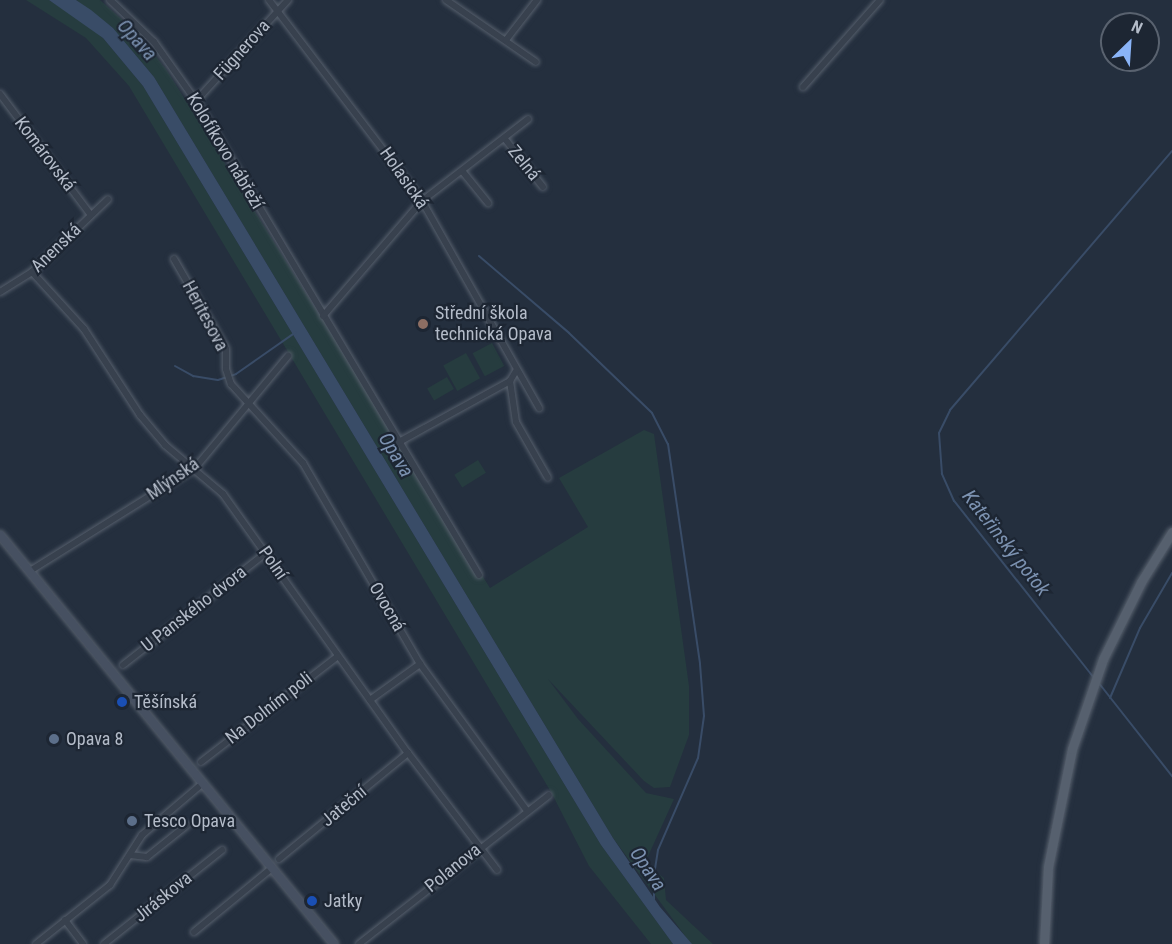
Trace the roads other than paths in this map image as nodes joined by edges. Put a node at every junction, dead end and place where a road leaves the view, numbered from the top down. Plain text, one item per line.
1 (110, 0) edge
2 (269, 0) edge
3 (288, 0) edge
4 (446, 0) edge
5 (537, 0) edge
6 (880, 0) edge
7 (279, 9) junction
8 (506, 40) junction
9 (536, 62) dead end
10 (803, 87) dead end
11 (0, 94) edge
12 (196, 101) junction
13 (528, 119) dead end
14 (505, 139) junction
15 (463, 172) junction
16 (543, 187) dead end
17 (108, 199) dead end
18 (422, 201) junction
19 (488, 203) dead end
20 (90, 214) junction
21 (174, 259) dead end
22 (32, 272) junction
23 (0, 292) edge
24 (323, 316) junction
25 (288, 356) dead end
26 (516, 370) junction
27 (510, 381) junction
28 (249, 405) junction
29 (539, 408) dead end
30 (399, 442) junction
31 (195, 468) junction
32 (548, 478) dead end
33 (1172, 532) edge
34 (0, 535) edge
35 (266, 553) junction
36 (30, 571) junction
37 (479, 575) dead end
38 (338, 656) junction
39 (420, 664) junction
40 (123, 665) dead end
41 (370, 700) junction
42 (408, 753) junction
43 (201, 762) dead end
44 (202, 784) junction
45 (549, 795) dead end
46 (527, 811) junction
47 (187, 825) dead end
48 (478, 847) junction
49 (222, 850) dead end
50 (130, 855) junction
51 (279, 859) dead end
52 (272, 868) junction
53 (497, 870) dead end
54 (65, 920) junction
55 (194, 932) dead end
56 (36, 944) edge
57 (83, 944) edge
58 (104, 944) edge
59 (334, 944) edge
60 (360, 944) edge
61 (1044, 944) edge

1 - 12 street, Kolofíkovo nábřeží
2 - 7 street, Holasická
3 - 7 street, Fügnerova
4 - 8 street
5 - 8 street
6 - 10 street
7 - 12 street, Fügnerova
7 - 18 street, Holasická
8 - 9 street
11 - 20 street, Komárovská
12 - 24 street, Kolofíkovo nábřeží
13 - 14 street, Zelná
14 - 15 street, Zelná
14 - 16 street, Zelná
15 - 18 street, Zelná
15 - 19 street
17 - 20 street, Anenská
18 - 24 street
18 - 26 street, Holasická
20 - 22 street, Anenská
21 - 28 street, Heritesova
22 - 23 street, Anenská
22 - 31 street, Polní
24 - 30 street, Kolofíkovo nábřeží
25 - 28 street, Mlýnská
26 - 27 street
26 - 29 street, Holasická
27 - 30 street
27 - 32 street
28 - 31 street, Mlýnská
28 - 39 street, Ovocná
30 - 37 street, Kolofíkovo nábřeží
31 - 35 street, Polní
31 - 36 street, Mlýnská
33 - 61 main road
34 - 36 street
35 - 38 street, Polní
35 - 40 street, U Panského dvora
36 - 44 street
38 - 41 street, Polní
38 - 43 street, Na Dolním poli
39 - 41 street
39 - 46 street, Ovocná
41 - 42 street, Polní
42 - 48 street, Polní
42 - 51 street, Jateční
44 - 50 street
44 - 52 street
45 - 46 street, Polanova
46 - 48 street, Polanova
47 - 50 street
48 - 53 street, Polní
48 - 60 street, Polanova
49 - 58 street, Jiráskova
50 - 54 street
52 - 55 street
52 - 59 street
54 - 56 street
54 - 57 street

